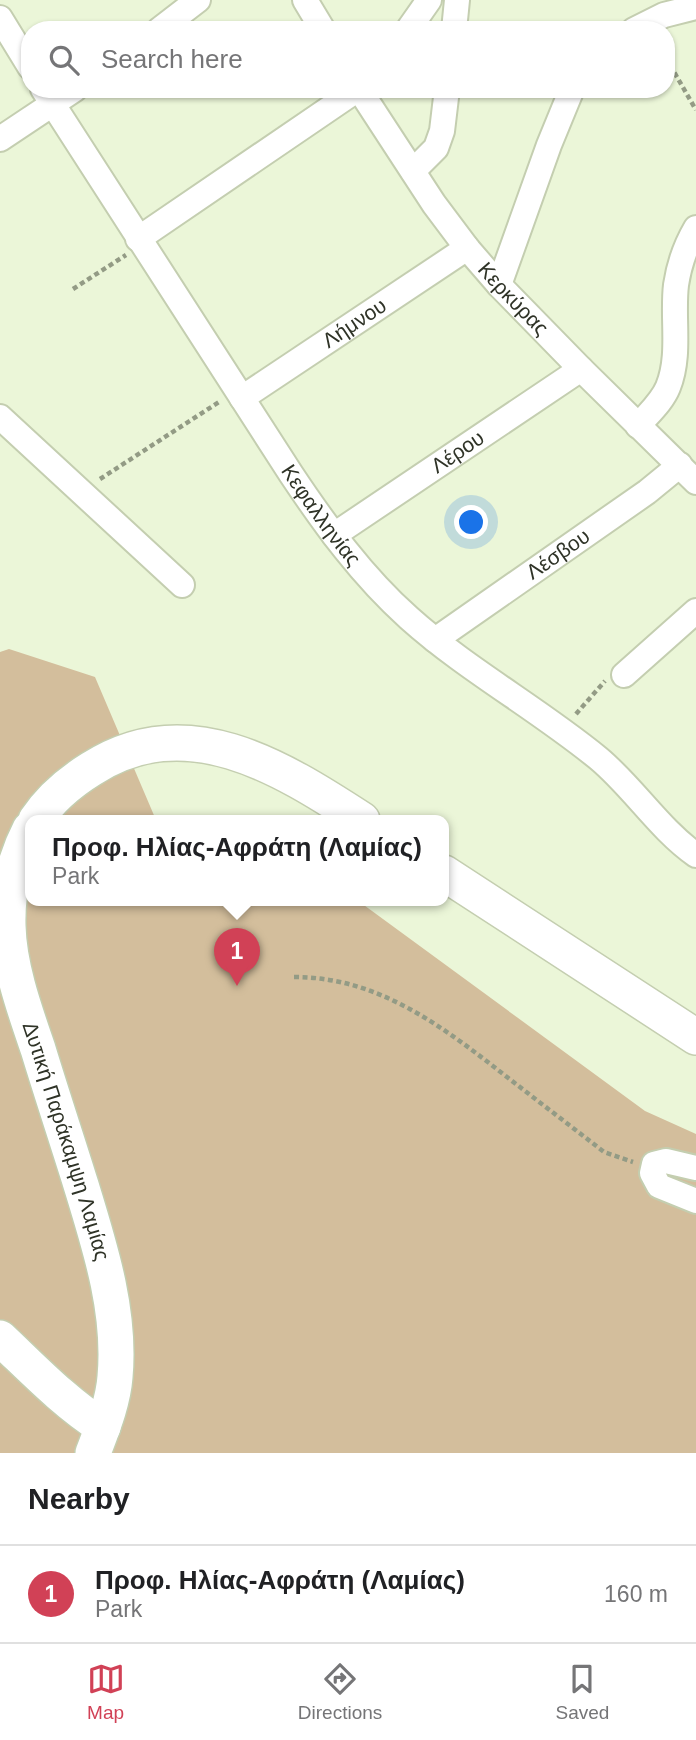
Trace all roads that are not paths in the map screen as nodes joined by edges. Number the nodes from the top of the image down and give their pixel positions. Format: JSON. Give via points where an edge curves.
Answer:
{"nodes":[{"id":1,"x":198,"y":0,"type":"edge"},
{"id":2,"x":304,"y":0,"type":"edge"},
{"id":3,"x":429,"y":0,"type":"edge"},
{"id":4,"x":457,"y":0,"type":"edge"},
{"id":5,"x":696,"y":7,"type":"edge"},
{"id":6,"x":0,"y":19,"type":"edge"},
{"id":7,"x":171,"y":21,"type":"edge"},
{"id":8,"x":317,"y":21,"type":"edge"},
{"id":9,"x":414,"y":21,"type":"edge"},
{"id":10,"x":455,"y":21,"type":"edge"},
{"id":11,"x":652,"y":21,"type":"edge"},
{"id":12,"x":21,"y":53,"type":"edge"},
{"id":13,"x":47,"y":98,"type":"edge"},
{"id":14,"x":49,"y":98,"type":"edge"},
{"id":15,"x":345,"y":98,"type":"edge"},
{"id":16,"x":364,"y":98,"type":"edge"},
{"id":17,"x":446,"y":98,"type":"edge"},
{"id":18,"x":568,"y":98,"type":"edge"},
{"id":19,"x":0,"y":139,"type":"edge"},
{"id":20,"x":413,"y":171,"type":"junction"},
{"id":21,"x":696,"y":228,"type":"edge"},
{"id":22,"x":140,"y":242,"type":"junction"},
{"id":23,"x":467,"y":248,"type":"junction"},
{"id":24,"x":499,"y":285,"type":"junction"},
{"id":25,"x":581,"y":369,"type":"junction"},
{"id":26,"x":240,"y":394,"type":"junction"},
{"id":27,"x":0,"y":417,"type":"edge"},
{"id":28,"x":638,"y":426,"type":"junction"},
{"id":29,"x":688,"y":473,"type":"edge"},
{"id":30,"x":334,"y":536,"type":"junction"},
{"id":31,"x":181,"y":585,"type":"dead end"},
{"id":32,"x":696,"y":611,"type":"edge"},
{"id":33,"x":435,"y":640,"type":"junction"},
{"id":34,"x":624,"y":675,"type":"road end"},
{"id":35,"x":40,"y":815,"type":"edge"},
{"id":36,"x":355,"y":815,"type":"edge"},
{"id":37,"x":25,"y":841,"type":"edge"},
{"id":38,"x":696,"y":855,"type":"edge"},
{"id":39,"x":449,"y":877,"type":"edge"},
{"id":40,"x":696,"y":1037,"type":"edge"},
{"id":41,"x":696,"y":1168,"type":"edge"},
{"id":42,"x":696,"y":1201,"type":"edge"},
{"id":43,"x":0,"y":1338,"type":"edge"},
{"id":44,"x":98,"y":1440,"type":"edge"}],
"edges":[{"from":1,"to":7,"type":"street"},
{"from":2,"to":8,"type":"street"},
{"from":3,"to":9,"type":"street"},
{"from":4,"to":10,"type":"street"},
{"from":5,"to":11,"type":"street"},
{"from":6,"to":12,"type":"street"},
{"from":13,"to":19,"type":"street"},
{"from":14,"to":22,"type":"street","name":"Κεφαλληνίας"},
{"from":15,"to":22,"type":"street"},
{"from":16,"to":20,"type":"street","name":"Κερκύρας"},
{"from":17,"to":20,"type":"street","via":[[436,148]]},
{"from":18,"to":24,"type":"street"},
{"from":20,"to":23,"type":"street","name":"Κερκύρας"},
{"from":21,"to":28,"type":"street","via":[[677,284],[670,380]]},
{"from":22,"to":26,"type":"street","name":"Κεφαλληνίας"},
{"from":23,"to":24,"type":"street","name":"Κερκύρας"},
{"from":23,"to":26,"type":"street","name":"Λήμνου"},
{"from":24,"to":25,"type":"street","name":"Κερκύρας"},
{"from":25,"to":28,"type":"street","name":"Κερκύρας"},
{"from":25,"to":30,"type":"street","name":"Λέρου"},
{"from":26,"to":30,"type":"street","name":"Κεφαλληνίας"},
{"from":27,"to":31,"type":"street"},
{"from":28,"to":29,"type":"street","name":"Κερκύρας"},
{"from":29,"to":33,"type":"street","name":"Λέσβου","via":[[636,499]]},
{"from":30,"to":33,"type":"street","name":"Κεφαλληνίας","via":[[395,606]]},
{"from":32,"to":34,"type":"street"},
{"from":33,"to":38,"type":"street","name":"Κεφαλληνίας","via":[[612,769]]},
{"from":35,"to":36,"type":"main road","via":[[61,792],[110,757],[149,744],[196,742],[274,768]]},
{"from":37,"to":44,"type":"main road","name":"Δυτική Παράκαμψη Λαμίας","via":[[10,889],[8,927],[16,974],[100,1244],[115,1330],[115,1379]]},
{"from":39,"to":40,"type":"main road"},
{"from":41,"to":42,"type":"street","via":[[666,1161],[654,1164],[652,1173],[659,1186]]},
{"from":43,"to":44,"type":"main road","via":[[78,1411]]}]}
